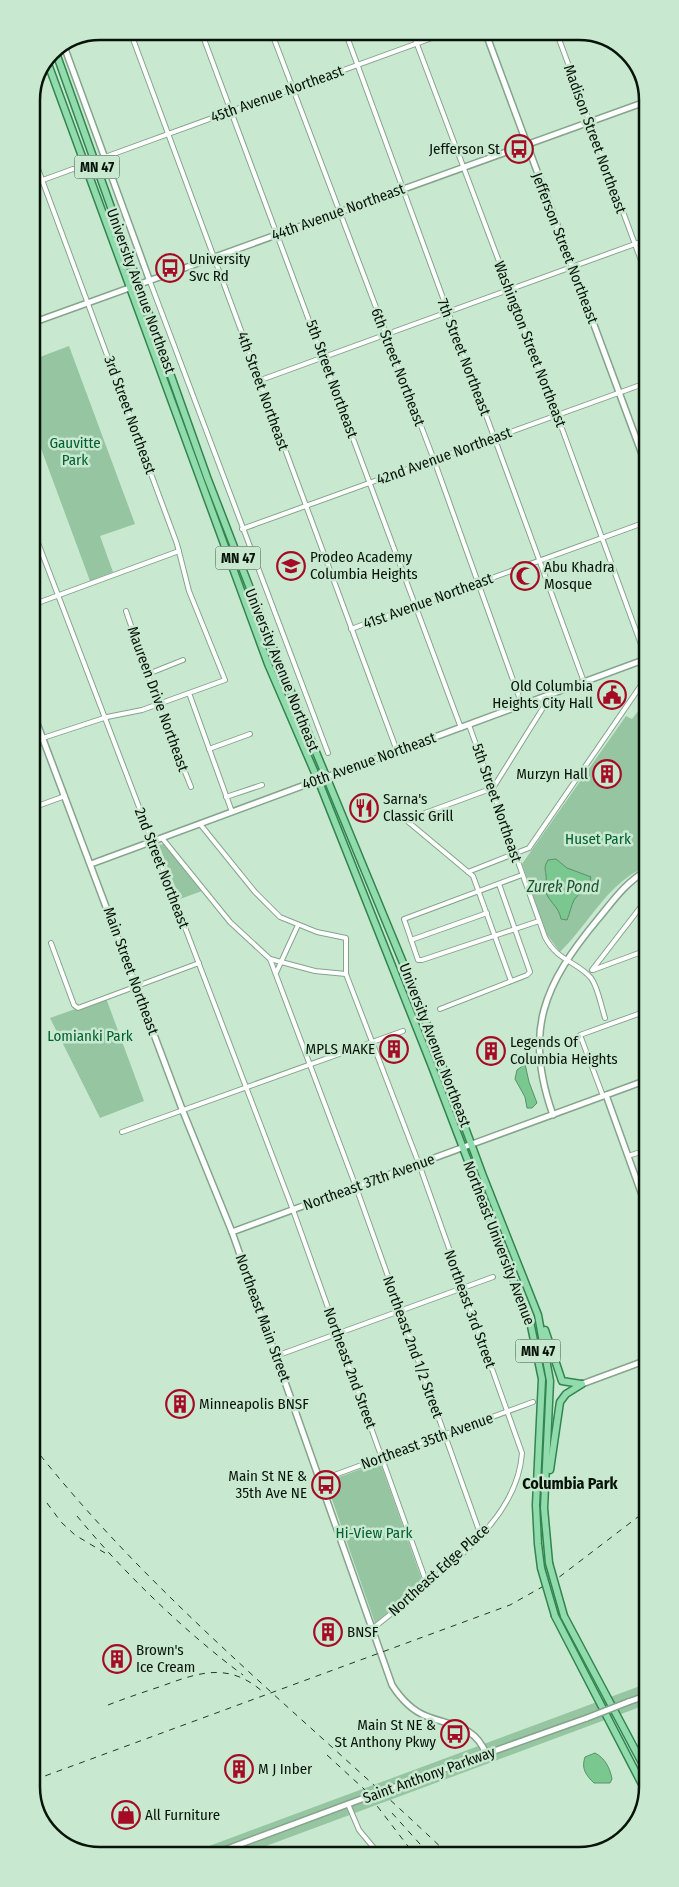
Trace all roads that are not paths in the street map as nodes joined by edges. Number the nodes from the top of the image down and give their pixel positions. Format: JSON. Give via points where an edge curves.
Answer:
{"nodes":[{"id":1,"x":133,"y":40,"type":"edge"},
{"id":2,"x":205,"y":40,"type":"edge"},
{"id":3,"x":274,"y":40,"type":"edge"},
{"id":4,"x":348,"y":40,"type":"edge"},
{"id":5,"x":415,"y":40,"type":"edge"},
{"id":6,"x":427,"y":40,"type":"edge"},
{"id":7,"x":488,"y":40,"type":"edge"},
{"id":8,"x":559,"y":40,"type":"edge"},
{"id":9,"x":416,"y":44,"type":"junction"},
{"id":10,"x":66,"y":51,"type":"edge"},
{"id":11,"x":58,"y":57,"type":"edge"},
{"id":12,"x":357,"y":65,"type":"junction"},
{"id":13,"x":49,"y":67,"type":"edge"},
{"id":14,"x":291,"y":89,"type":"junction"},
{"id":15,"x":639,"y":104,"type":"edge"},
{"id":16,"x":232,"y":110,"type":"junction"},
{"id":17,"x":589,"y":122,"type":"junction"},
{"id":18,"x":167,"y":134,"type":"junction"},
{"id":19,"x":526,"y":145,"type":"junction"},
{"id":20,"x":104,"y":157,"type":"junction"},
{"id":21,"x":464,"y":167,"type":"junction"},
{"id":22,"x":73,"y":169,"type":"dead end"},
{"id":23,"x":40,"y":172,"type":"edge"},
{"id":24,"x":43,"y":180,"type":"junction"},
{"id":25,"x":40,"y":181,"type":"edge"},
{"id":26,"x":403,"y":189,"type":"junction"},
{"id":27,"x":338,"y":212,"type":"junction"},
{"id":28,"x":278,"y":233,"type":"junction"},
{"id":29,"x":639,"y":242,"type":"edge"},
{"id":30,"x":634,"y":244,"type":"junction"},
{"id":31,"x":639,"y":256,"type":"edge"},
{"id":32,"x":212,"y":257,"type":"junction"},
{"id":33,"x":572,"y":267,"type":"junction"},
{"id":34,"x":149,"y":279,"type":"junction"},
{"id":35,"x":138,"y":283,"type":"junction"},
{"id":36,"x":130,"y":286,"type":"junction"},
{"id":37,"x":508,"y":288,"type":"junction"},
{"id":38,"x":89,"y":301,"type":"junction"},
{"id":39,"x":446,"y":312,"type":"junction"},
{"id":40,"x":40,"y":320,"type":"edge"},
{"id":41,"x":386,"y":334,"type":"junction"},
{"id":42,"x":323,"y":357,"type":"junction"},
{"id":43,"x":258,"y":380,"type":"junction"},
{"id":44,"x":639,"y":385,"type":"edge"},
{"id":45,"x":619,"y":392,"type":"junction"},
{"id":46,"x":557,"y":415,"type":"junction"},
{"id":47,"x":495,"y":438,"type":"junction"},
{"id":48,"x":639,"y":446,"type":"edge"},
{"id":49,"x":434,"y":460,"type":"junction"},
{"id":50,"x":370,"y":482,"type":"junction"},
{"id":51,"x":305,"y":506,"type":"junction"},
{"id":52,"x":639,"y":525,"type":"edge"},
{"id":53,"x":242,"y":529,"type":"junction"},
{"id":54,"x":602,"y":538,"type":"junction"},
{"id":55,"x":40,"y":548,"type":"edge"},
{"id":56,"x":178,"y":551,"type":"junction"},
{"id":57,"x":541,"y":560,"type":"junction"},
{"id":58,"x":478,"y":583,"type":"junction"},
{"id":59,"x":58,"y":595,"type":"junction"},
{"id":60,"x":40,"y":602,"type":"edge"},
{"id":61,"x":416,"y":606,"type":"junction"},
{"id":62,"x":126,"y":611,"type":"dead end"},
{"id":63,"x":351,"y":629,"type":"junction"},
{"id":64,"x":639,"y":640,"type":"edge"},
{"id":65,"x":183,"y":660,"type":"dead end"},
{"id":66,"x":639,"y":662,"type":"edge"},
{"id":67,"x":148,"y":674,"type":"junction"},
{"id":68,"x":584,"y":682,"type":"junction"},
{"id":69,"x":639,"y":688,"type":"edge"},
{"id":70,"x":189,"y":693,"type":"junction"},
{"id":71,"x":552,"y":694,"type":"junction"},
{"id":72,"x":158,"y":704,"type":"junction"},
{"id":73,"x":522,"y":705,"type":"junction"},
{"id":74,"x":105,"y":718,"type":"junction"},
{"id":75,"x":469,"y":725,"type":"junction"},
{"id":76,"x":461,"y":728,"type":"junction"},
{"id":77,"x":40,"y":730,"type":"edge"},
{"id":78,"x":250,"y":734,"type":"dead end"},
{"id":79,"x":43,"y":738,"type":"junction"},
{"id":80,"x":209,"y":749,"type":"junction"},
{"id":81,"x":397,"y":751,"type":"junction"},
{"id":82,"x":328,"y":753,"type":"dead end"},
{"id":83,"x":325,"y":777,"type":"junction"},
{"id":84,"x":318,"y":780,"type":"junction"},
{"id":85,"x":262,"y":785,"type":"dead end"},
{"id":86,"x":191,"y":787,"type":"dead end"},
{"id":87,"x":493,"y":788,"type":"junction"},
{"id":88,"x":66,"y":796,"type":"junction"},
{"id":89,"x":226,"y":797,"type":"junction"},
{"id":90,"x":40,"y":805,"type":"edge"},
{"id":91,"x":232,"y":812,"type":"junction"},
{"id":92,"x":200,"y":824,"type":"junction"},
{"id":93,"x":162,"y":838,"type":"junction"},
{"id":94,"x":152,"y":841,"type":"junction"},
{"id":95,"x":514,"y":855,"type":"junction"},
{"id":96,"x":92,"y":864,"type":"junction"},
{"id":97,"x":468,"y":872,"type":"junction"},
{"id":98,"x":522,"y":875,"type":"junction"},
{"id":99,"x":639,"y":875,"type":"edge"},
{"id":100,"x":499,"y":884,"type":"junction"},
{"id":101,"x":479,"y":891,"type":"junction"},
{"id":102,"x":639,"y":909,"type":"edge"},
{"id":103,"x":487,"y":913,"type":"junction"},
{"id":104,"x":539,"y":921,"type":"junction"},
{"id":105,"x":298,"y":924,"type":"junction"},
{"id":106,"x":516,"y":929,"type":"junction"},
{"id":107,"x":495,"y":936,"type":"junction"},
{"id":108,"x":410,"y":940,"type":"junction"},
{"id":109,"x":51,"y":943,"type":"dead end"},
{"id":110,"x":639,"y":953,"type":"edge"},
{"id":111,"x":270,"y":958,"type":"junction"},
{"id":112,"x":565,"y":960,"type":"junction"},
{"id":113,"x":281,"y":961,"type":"junction"},
{"id":114,"x":199,"y":963,"type":"junction"},
{"id":115,"x":592,"y":970,"type":"junction"},
{"id":116,"x":276,"y":973,"type":"junction"},
{"id":117,"x":346,"y":974,"type":"junction"},
{"id":118,"x":588,"y":975,"type":"junction"},
{"id":119,"x":511,"y":981,"type":"junction"},
{"id":120,"x":137,"y":988,"type":"junction"},
{"id":121,"x":440,"y":1009,"type":"dead end"},
{"id":122,"x":639,"y":1014,"type":"edge"},
{"id":123,"x":605,"y":1018,"type":"dead end"},
{"id":124,"x":403,"y":1031,"type":"dead end"},
{"id":125,"x":372,"y":1042,"type":"junction"},
{"id":126,"x":309,"y":1064,"type":"junction"},
{"id":127,"x":639,"y":1083,"type":"edge"},
{"id":128,"x":245,"y":1087,"type":"junction"},
{"id":129,"x":605,"y":1096,"type":"junction"},
{"id":130,"x":182,"y":1109,"type":"junction"},
{"id":131,"x":553,"y":1115,"type":"junction"},
{"id":132,"x":122,"y":1132,"type":"dead end"},
{"id":133,"x":472,"y":1144,"type":"junction"},
{"id":134,"x":463,"y":1148,"type":"junction"},
{"id":135,"x":639,"y":1153,"type":"edge"},
{"id":136,"x":628,"y":1156,"type":"junction"},
{"id":137,"x":419,"y":1164,"type":"junction"},
{"id":138,"x":356,"y":1187,"type":"junction"},
{"id":139,"x":639,"y":1187,"type":"edge"},
{"id":140,"x":293,"y":1210,"type":"junction"},
{"id":141,"x":232,"y":1232,"type":"junction"},
{"id":142,"x":493,"y":1276,"type":"dead end"},
{"id":143,"x":462,"y":1288,"type":"junction"},
{"id":144,"x":400,"y":1311,"type":"junction"},
{"id":145,"x":538,"y":1315,"type":"junction"},
{"id":146,"x":337,"y":1334,"type":"junction"},
{"id":147,"x":276,"y":1356,"type":"junction"},
{"id":148,"x":639,"y":1363,"type":"edge"},
{"id":149,"x":582,"y":1384,"type":"junction"},
{"id":150,"x":533,"y":1402,"type":"dead end"},
{"id":151,"x":507,"y":1412,"type":"junction"},
{"id":152,"x":444,"y":1435,"type":"junction"},
{"id":153,"x":522,"y":1453,"type":"joint"},
{"id":154,"x":382,"y":1458,"type":"junction"},
{"id":155,"x":321,"y":1480,"type":"junction"},
{"id":156,"x":546,"y":1488,"type":"junction"},
{"id":157,"x":481,"y":1536,"type":"junction"},
{"id":158,"x":427,"y":1584,"type":"junction"},
{"id":159,"x":373,"y":1628,"type":"junction"},
{"id":160,"x":639,"y":1698,"type":"edge"},
{"id":161,"x":486,"y":1754,"type":"junction"},
{"id":162,"x":639,"y":1757,"type":"edge"},
{"id":163,"x":639,"y":1778,"type":"edge"},
{"id":164,"x":348,"y":1804,"type":"junction"},
{"id":165,"x":232,"y":1847,"type":"edge"},
{"id":166,"x":372,"y":1847,"type":"edge"}],
"edges":[{"from":1,"to":18,"type":"street","name":"4th Street Northeast"},
{"from":2,"to":16,"type":"street","name":"5th Street Northeast"},
{"from":3,"to":14,"type":"street","name":"6th Street Northeast"},
{"from":4,"to":12,"type":"street","name":"7th Street Northeast"},
{"from":5,"to":9,"type":"street","name":"Washington Street Northeast"},
{"from":6,"to":9,"type":"street","name":"45th Avenue Northeast"},
{"from":7,"to":19,"type":"street","name":"Jefferson Street Northeast"},
{"from":8,"to":17,"type":"street","name":"Madison Street Northeast"},
{"from":9,"to":12,"type":"street","name":"45th Avenue Northeast"},
{"from":9,"to":21,"type":"street","name":"Washington Street Northeast"},
{"from":10,"to":20,"type":"street","name":"University Avenue Northeast"},
{"from":11,"to":35,"type":"main road","name":"University Avenue Northeast","number":"MN 47"},
{"from":12,"to":14,"type":"street","name":"45th Avenue Northeast"},
{"from":12,"to":26,"type":"street","name":"7th Street Northeast"},
{"from":13,"to":36,"type":"main road","name":"University Avenue Northeast","number":"MN 47"},
{"from":14,"to":16,"type":"street","name":"45th Avenue Northeast"},
{"from":14,"to":27,"type":"street","name":"6th Street Northeast"},
{"from":15,"to":17,"type":"street","name":"44th Avenue Northeast"},
{"from":16,"to":18,"type":"street","name":"45th Avenue Northeast"},
{"from":16,"to":28,"type":"street","name":"5th Street Northeast"},
{"from":17,"to":19,"type":"street","name":"44th Avenue Northeast"},
{"from":17,"to":30,"type":"street","name":"Madison Street Northeast"},
{"from":18,"to":20,"type":"street","name":"45th Avenue Northeast"},
{"from":18,"to":32,"type":"street","name":"4th Street Northeast"},
{"from":19,"to":21,"type":"street","name":"44th Avenue Northeast"},
{"from":19,"to":33,"type":"street","name":"Jefferson Street Northeast"},
{"from":20,"to":34,"type":"street","name":"University Avenue Northeast"},
{"from":21,"to":26,"type":"street","name":"44th Avenue Northeast"},
{"from":21,"to":37,"type":"street","name":"Washington Street Northeast"},
{"from":22,"to":24,"type":"street"},
{"from":23,"to":24,"type":"street","name":"3rd Street Northeast"},
{"from":24,"to":25,"type":"street"},
{"from":24,"to":38,"type":"street","name":"3rd Street Northeast"},
{"from":26,"to":27,"type":"street","name":"44th Avenue Northeast"},
{"from":26,"to":39,"type":"street","name":"7th Street Northeast"},
{"from":27,"to":28,"type":"street","name":"44th Avenue Northeast"},
{"from":27,"to":41,"type":"street","name":"6th Street Northeast"},
{"from":28,"to":32,"type":"street","name":"44th Avenue Northeast"},
{"from":28,"to":42,"type":"street","name":"5th Street Northeast"},
{"from":29,"to":30,"type":"street"},
{"from":30,"to":31,"type":"street","name":"Madison Street Northeast"},
{"from":30,"to":33,"type":"street"},
{"from":32,"to":34,"type":"street","name":"44th Avenue Northeast"},
{"from":32,"to":43,"type":"street","name":"4th Street Northeast"},
{"from":33,"to":37,"type":"street"},
{"from":33,"to":45,"type":"street","name":"Jefferson Street Northeast"},
{"from":34,"to":35,"type":"street","name":"44th Avenue Northeast"},
{"from":34,"to":53,"type":"street","name":"University Avenue Northeast"},
{"from":35,"to":36,"type":"street","name":"44th Avenue Northeast"},
{"from":35,"to":83,"type":"main road","name":"University Avenue Northeast","number":"MN 47","via":[[210,486]]},
{"from":36,"to":38,"type":"street","name":"44th Avenue Northeast"},
{"from":36,"to":84,"type":"main road","name":"University Avenue Northeast","number":"MN 47","via":[[270,670]]},
{"from":37,"to":39,"type":"street"},
{"from":37,"to":46,"type":"street","name":"Washington Street Northeast"},
{"from":38,"to":40,"type":"street","name":"44th Avenue Northeast"},
{"from":38,"to":56,"type":"street","name":"3rd Street Northeast"},
{"from":39,"to":41,"type":"street"},
{"from":39,"to":47,"type":"street","name":"7th Street Northeast"},
{"from":41,"to":42,"type":"street"},
{"from":41,"to":49,"type":"street","name":"6th Street Northeast"},
{"from":42,"to":43,"type":"street"},
{"from":42,"to":50,"type":"street","name":"5th Street Northeast"},
{"from":43,"to":51,"type":"street","name":"4th Street Northeast"},
{"from":44,"to":45,"type":"street","name":"42nd Avenue Northeast"},
{"from":45,"to":46,"type":"street","name":"42nd Avenue Northeast"},
{"from":45,"to":48,"type":"street","name":"Jefferson Street Northeast"},
{"from":46,"to":47,"type":"street","name":"42nd Avenue Northeast"},
{"from":46,"to":54,"type":"street","name":"Washington Street Northeast"},
{"from":47,"to":49,"type":"street","name":"42nd Avenue Northeast"},
{"from":47,"to":57,"type":"street","name":"7th Street Northeast"},
{"from":49,"to":50,"type":"street","name":"42nd Avenue Northeast"},
{"from":49,"to":58,"type":"street","name":"6th Street Northeast"},
{"from":50,"to":51,"type":"street","name":"42nd Avenue Northeast"},
{"from":50,"to":61,"type":"street","name":"5th Street Northeast"},
{"from":51,"to":53,"type":"street","name":"42nd Avenue Northeast"},
{"from":51,"to":63,"type":"street","name":"4th Street Northeast"},
{"from":52,"to":54,"type":"street","name":"41st Avenue Northeast"},
{"from":53,"to":82,"type":"street","name":"University Avenue Northeast"},
{"from":54,"to":57,"type":"street","name":"41st Avenue Northeast"},
{"from":54,"to":64,"type":"street","name":"Washington Street Northeast"},
{"from":55,"to":59,"type":"street","name":"2nd Street Northeast"},
{"from":56,"to":59,"type":"street"},
{"from":56,"to":70,"type":"street","name":"3rd Street Northeast","via":[[189,590],[225,680]]},
{"from":57,"to":58,"type":"street","name":"41st Avenue Northeast"},
{"from":57,"to":68,"type":"street","name":"7th Street Northeast"},
{"from":58,"to":61,"type":"street","name":"41st Avenue Northeast"},
{"from":58,"to":73,"type":"street","name":"6th Street Northeast"},
{"from":59,"to":60,"type":"street"},
{"from":59,"to":74,"type":"street","name":"2nd Street Northeast"},
{"from":61,"to":63,"type":"street","name":"41st Avenue Northeast"},
{"from":61,"to":76,"type":"street","name":"5th Street Northeast"},
{"from":62,"to":67,"type":"street","name":"Maureen Drive Northeast"},
{"from":63,"to":81,"type":"street","name":"4th Street Northeast"},
{"from":65,"to":67,"type":"street"},
{"from":66,"to":68,"type":"street","name":"40th Avenue Northeast"},
{"from":67,"to":72,"type":"street","name":"Maureen Drive Northeast"},
{"from":68,"to":71,"type":"street","name":"40th Avenue Northeast"},
{"from":69,"to":95,"type":"street","via":[[529,848]]},
{"from":70,"to":72,"type":"street"},
{"from":70,"to":80,"type":"street"},
{"from":71,"to":73,"type":"street","name":"40th Avenue Northeast"},
{"from":71,"to":87,"type":"street"},
{"from":72,"to":74,"type":"street"},
{"from":72,"to":86,"type":"street","name":"Maureen Drive Northeast"},
{"from":73,"to":75,"type":"street","name":"40th Avenue Northeast"},
{"from":74,"to":79,"type":"street"},
{"from":74,"to":94,"type":"street","name":"2nd Street Northeast"},
{"from":75,"to":76,"type":"street","name":"40th Avenue Northeast"},
{"from":75,"to":87,"type":"street","name":"5th Street Northeast"},
{"from":76,"to":81,"type":"street","name":"40th Avenue Northeast"},
{"from":77,"to":79,"type":"street","name":"Main Street Northeast"},
{"from":78,"to":80,"type":"street"},
{"from":79,"to":88,"type":"street","name":"Main Street Northeast"},
{"from":80,"to":89,"type":"street"},
{"from":81,"to":83,"type":"street","name":"40th Avenue Northeast"},
{"from":83,"to":84,"type":"street","name":"40th Avenue Northeast"},
{"from":83,"to":133,"type":"main road","name":"University Avenue Northeast","number":"MN 47","via":[[413,987]]},
{"from":84,"to":91,"type":"street","name":"40th Avenue Northeast"},
{"from":84,"to":134,"type":"main road","name":"University Avenue Northeast","number":"MN 47"},
{"from":85,"to":89,"type":"street"},
{"from":87,"to":95,"type":"street","name":"5th Street Northeast"},
{"from":87,"to":97,"type":"street","via":[[406,820]]},
{"from":88,"to":90,"type":"street"},
{"from":88,"to":96,"type":"street","name":"Main Street Northeast"},
{"from":89,"to":91,"type":"street"},
{"from":91,"to":92,"type":"street","name":"40th Avenue Northeast"},
{"from":92,"to":93,"type":"street","name":"40th Avenue Northeast"},
{"from":92,"to":105,"type":"street","via":[[255,892],[280,917]]},
{"from":93,"to":94,"type":"street","name":"40th Avenue Northeast"},
{"from":93,"to":111,"type":"street","via":[[230,922]]},
{"from":94,"to":96,"type":"street","name":"40th Avenue Northeast"},
{"from":94,"to":114,"type":"street","name":"2nd Street Northeast"},
{"from":95,"to":97,"type":"street"},
{"from":95,"to":98,"type":"street","name":"5th Street Northeast"},
{"from":96,"to":120,"type":"street","name":"Main Street Northeast"},
{"from":97,"to":101,"type":"street"},
{"from":98,"to":100,"type":"street"},
{"from":98,"to":104,"type":"street","name":"5th Street Northeast"},
{"from":99,"to":112,"type":"street","via":[[619,893]]},
{"from":100,"to":101,"type":"street"},
{"from":100,"to":106,"type":"street"},
{"from":101,"to":103,"type":"street"},
{"from":101,"to":108,"type":"street","via":[[404,919]]},
{"from":102,"to":115,"type":"street"},
{"from":103,"to":107,"type":"street"},
{"from":103,"to":108,"type":"street"},
{"from":104,"to":106,"type":"street"},
{"from":104,"to":112,"type":"street","name":"5th Street Northeast","via":[[549,944]]},
{"from":105,"to":113,"type":"street"},
{"from":105,"to":117,"type":"street","via":[[346,938]]},
{"from":106,"to":107,"type":"street"},
{"from":106,"to":119,"type":"street","via":[[530,972]]},
{"from":107,"to":108,"type":"street","via":[[422,960],[418,960]]},
{"from":107,"to":119,"type":"street"},
{"from":109,"to":120,"type":"street","via":[[74,1005],[78,1008]]},
{"from":110,"to":115,"type":"street"},
{"from":111,"to":113,"type":"street"},
{"from":111,"to":116,"type":"street","name":"Northeast 2nd 1/2 Street"},
{"from":112,"to":118,"type":"street","name":"5th Street Northeast"},
{"from":112,"to":131,"type":"street","via":[[548,992],[541,1030],[542,1079]]},
{"from":113,"to":116,"type":"street"},
{"from":113,"to":117,"type":"street","via":[[315,971]]},
{"from":114,"to":120,"type":"street"},
{"from":114,"to":128,"type":"street","name":"2nd Street Northeast"},
{"from":115,"to":118,"type":"street"},
{"from":116,"to":126,"type":"street","name":"Northeast 2nd 1/2 Street"},
{"from":117,"to":125,"type":"street"},
{"from":118,"to":123,"type":"street","via":[[592,978]]},
{"from":119,"to":121,"type":"street"},
{"from":120,"to":130,"type":"street","name":"Main Street Northeast"},
{"from":122,"to":129,"type":"street","via":[[580,1035]]},
{"from":124,"to":125,"type":"street"},
{"from":125,"to":126,"type":"street"},
{"from":125,"to":137,"type":"street"},
{"from":126,"to":128,"type":"street"},
{"from":126,"to":138,"type":"street","name":"Northeast 2nd 1/2 Street"},
{"from":127,"to":129,"type":"street","name":"Northeast 37th Avenue"},
{"from":128,"to":130,"type":"street"},
{"from":128,"to":140,"type":"street","name":"2nd Street Northeast"},
{"from":129,"to":131,"type":"street","name":"Northeast 37th Avenue"},
{"from":129,"to":136,"type":"street"},
{"from":130,"to":132,"type":"street"},
{"from":130,"to":141,"type":"street","name":"Main Street Northeast"},
{"from":131,"to":133,"type":"street","name":"Northeast 37th Avenue"},
{"from":133,"to":134,"type":"street","name":"Northeast 37th Avenue"},
{"from":133,"to":145,"type":"main road","name":"Northeast University Avenue","number":"MN 47"},
{"from":134,"to":137,"type":"street","name":"Northeast 37th Avenue"},
{"from":134,"to":163,"type":"main road","name":"Northeast University Avenue","number":"MN 47","bridge":true,"via":[[529,1319],[540,1361],[542,1389],[536,1528],[541,1568],[555,1616]]},
{"from":135,"to":136,"type":"street"},
{"from":136,"to":139,"type":"street"},
{"from":137,"to":138,"type":"street","name":"Northeast 37th Avenue"},
{"from":137,"to":143,"type":"street","name":"Northeast 3rd Street"},
{"from":138,"to":140,"type":"street","name":"Northeast 37th Avenue"},
{"from":138,"to":144,"type":"street","name":"Northeast 2nd 1/2 Street"},
{"from":140,"to":141,"type":"street","name":"Northeast 37th Avenue"},
{"from":140,"to":146,"type":"street","name":"Northeast 2nd Street"},
{"from":141,"to":147,"type":"street","name":"Northeast Main Street"},
{"from":142,"to":143,"type":"street"},
{"from":143,"to":144,"type":"street"},
{"from":143,"to":151,"type":"street","name":"Northeast 3rd Street"},
{"from":144,"to":146,"type":"street"},
{"from":144,"to":152,"type":"street","name":"Northeast 2nd 1/2 Street"},
{"from":145,"to":149,"type":"main road","via":[[562,1381]]},
{"from":145,"to":156,"type":"main road","name":"Northeast University Avenue","number":"MN 47","via":[[550,1381]]},
{"from":146,"to":147,"type":"street"},
{"from":146,"to":154,"type":"street","name":"Northeast 2nd Street"},
{"from":147,"to":155,"type":"street","name":"Northeast Main Street"},
{"from":148,"to":149,"type":"street"},
{"from":149,"to":156,"type":"main road","via":[[560,1402]]},
{"from":150,"to":151,"type":"street","name":"Northeast 35th Avenue"},
{"from":151,"to":152,"type":"street","name":"Northeast 35th Avenue"},
{"from":151,"to":153,"type":"street","name":"Northeast 3rd Street"},
{"from":152,"to":154,"type":"street","name":"Northeast 35th Avenue"},
{"from":152,"to":157,"type":"street","name":"Northeast 2nd 1/2 Street"},
{"from":153,"to":157,"type":"street","name":"Northeast Edge Place","via":[[519,1472],[505,1504]]},
{"from":154,"to":155,"type":"street","name":"Northeast 35th Avenue"},
{"from":154,"to":158,"type":"street","name":"Northeast 2nd Street"},
{"from":155,"to":159,"type":"street","name":"Northeast Main Street"},
{"from":156,"to":162,"type":"main road","name":"Northeast University Avenue","number":"MN 47","bridge":true,"via":[[544,1508],[549,1563],[564,1616]]},
{"from":157,"to":158,"type":"street","name":"Northeast Edge Place"},
{"from":158,"to":159,"type":"street","name":"Northeast Edge Place"},
{"from":159,"to":161,"type":"street","name":"Northeast Main Street","via":[[392,1685],[404,1702],[428,1717],[468,1730],[478,1739]]},
{"from":160,"to":161,"type":"street","name":"Saint Anthony Parkway","bridge":true},
{"from":161,"to":164,"type":"street","name":"Saint Anthony Parkway","bridge":true},
{"from":164,"to":165,"type":"street","name":"Saint Anthony Parkway"},
{"from":164,"to":166,"type":"street","via":[[362,1836]]}]}
